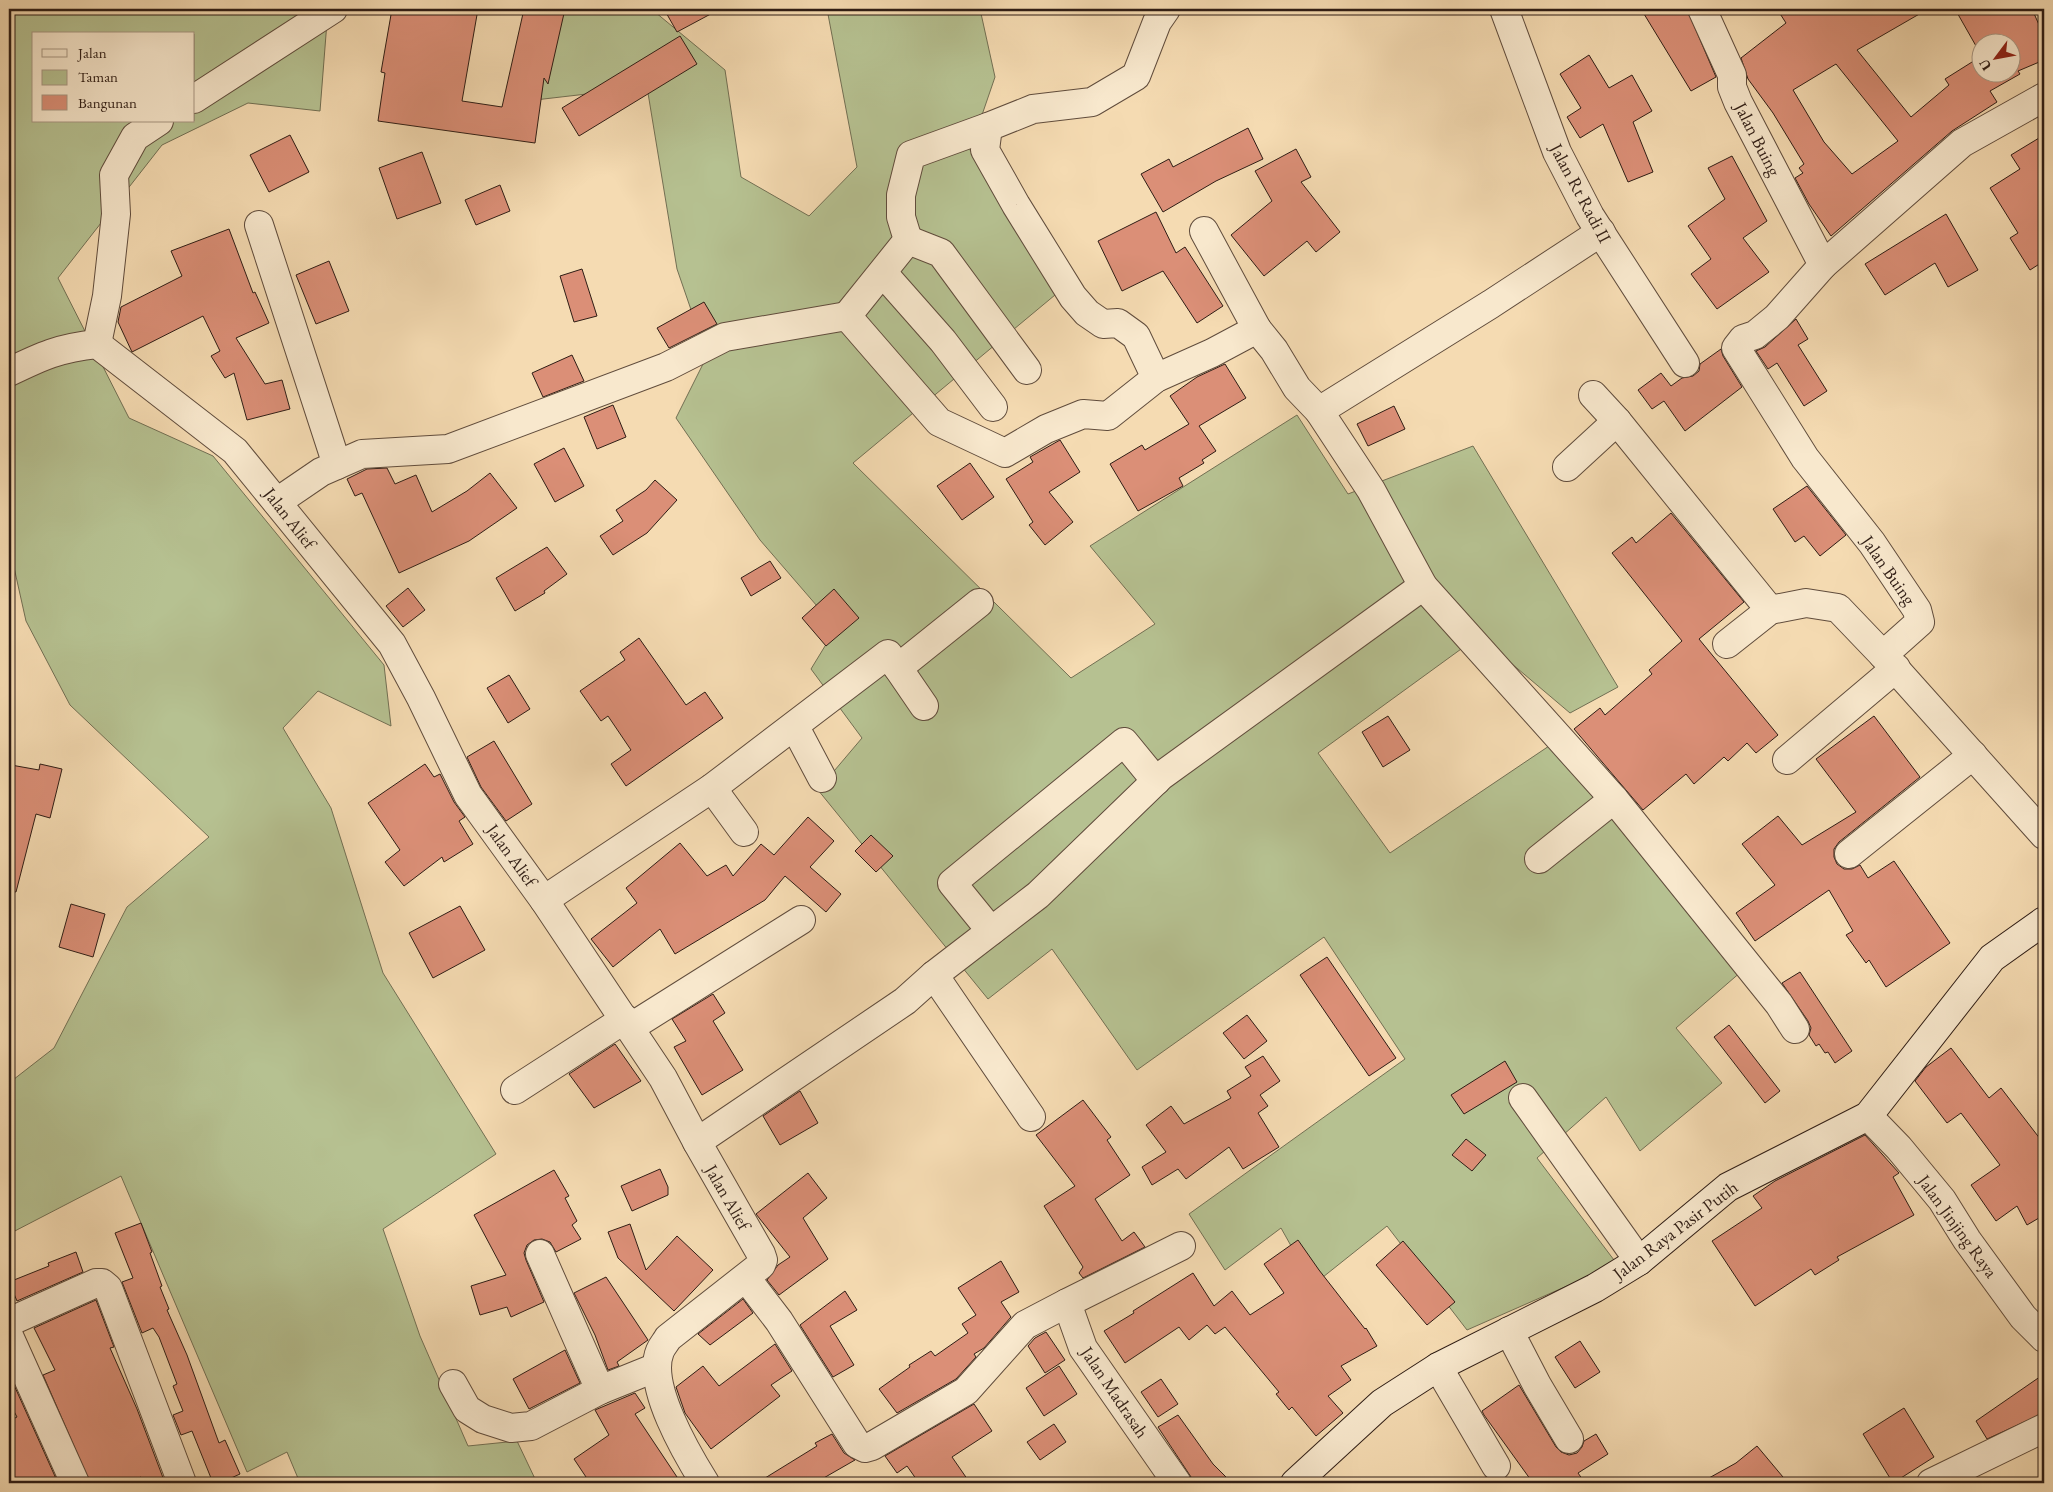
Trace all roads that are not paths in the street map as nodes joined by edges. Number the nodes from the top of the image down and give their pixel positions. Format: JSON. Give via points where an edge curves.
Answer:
{"nodes":[{"id":1,"x":333,"y":9,"type":"edge"},
{"id":2,"x":1166,"y":9,"type":"edge"},
{"id":3,"x":1504,"y":9,"type":"edge"},
{"id":4,"x":1702,"y":9,"type":"edge"},
{"id":5,"x":2044,"y":97,"type":"edge"},
{"id":6,"x":195,"y":98,"type":"edge"},
{"id":7,"x":158,"y":122,"type":"edge"},
{"id":8,"x":988,"y":127,"type":"junction"},
{"id":9,"x":259,"y":225,"type":"dead end"},
{"id":10,"x":1204,"y":231,"type":"dead end"},
{"id":11,"x":1600,"y":232,"type":"junction"},
{"id":12,"x":908,"y":240,"type":"junction"},
{"id":13,"x":1824,"y":266,"type":"junction"},
{"id":14,"x":883,"y":273,"type":"junction"},
{"id":15,"x":847,"y":316,"type":"junction"},
{"id":16,"x":1257,"y":330,"type":"junction"},
{"id":17,"x":96,"y":344,"type":"junction"},
{"id":18,"x":1685,"y":363,"type":"dead end"},
{"id":19,"x":1027,"y":370,"type":"dead end"},
{"id":20,"x":9,"y":372,"type":"edge"},
{"id":21,"x":1156,"y":378,"type":"junction"},
{"id":22,"x":1593,"y":395,"type":"dead end"},
{"id":23,"x":993,"y":407,"type":"dead end"},
{"id":24,"x":1319,"y":411,"type":"junction"},
{"id":25,"x":1617,"y":420,"type":"junction"},
{"id":26,"x":337,"y":465,"type":"junction"},
{"id":27,"x":1568,"y":467,"type":"dead end"},
{"id":28,"x":277,"y":502,"type":"junction"},
{"id":29,"x":1423,"y":586,"type":"junction"},
{"id":30,"x":979,"y":603,"type":"dead end"},
{"id":31,"x":1770,"y":610,"type":"junction"},
{"id":32,"x":1727,"y":644,"type":"dead end"},
{"id":33,"x":1889,"y":662,"type":"junction"},
{"id":34,"x":898,"y":668,"type":"junction"},
{"id":35,"x":924,"y":706,"type":"dead end"},
{"id":36,"x":795,"y":727,"type":"junction"},
{"id":37,"x":1973,"y":755,"type":"junction"},
{"id":38,"x":1787,"y":760,"type":"dead end"},
{"id":39,"x":822,"y":778,"type":"dead end"},
{"id":40,"x":1156,"y":781,"type":"junction"},
{"id":41,"x":712,"y":788,"type":"junction"},
{"id":42,"x":1614,"y":799,"type":"junction"},
{"id":43,"x":744,"y":832,"type":"dead end"},
{"id":44,"x":2044,"y":835,"type":"edge"},
{"id":45,"x":1849,"y":854,"type":"dead end"},
{"id":46,"x":1539,"y":860,"type":"dead end"},
{"id":47,"x":544,"y":900,"type":"junction"},
{"id":48,"x":800,"y":920,"type":"dead end"},
{"id":49,"x":2044,"y":921,"type":"edge"},
{"id":50,"x":991,"y":931,"type":"junction"},
{"id":51,"x":934,"y":975,"type":"junction"},
{"id":52,"x":628,"y":1023,"type":"junction"},
{"id":53,"x":1795,"y":1029,"type":"dead end"},
{"id":54,"x":515,"y":1090,"type":"dead end"},
{"id":55,"x":1523,"y":1098,"type":"dead end"},
{"id":56,"x":1868,"y":1116,"type":"junction"},
{"id":57,"x":1031,"y":1117,"type":"dead end"},
{"id":58,"x":697,"y":1142,"type":"junction"},
{"id":59,"x":1181,"y":1246,"type":"dead end"},
{"id":60,"x":540,"y":1254,"type":"dead end"},
{"id":61,"x":1639,"y":1261,"type":"junction"},
{"id":62,"x":746,"y":1278,"type":"junction"},
{"id":63,"x":1067,"y":1303,"type":"junction"},
{"id":64,"x":9,"y":1322,"type":"edge"},
{"id":65,"x":1509,"y":1331,"type":"junction"},
{"id":66,"x":9,"y":1336,"type":"edge"},
{"id":67,"x":2044,"y":1338,"type":"edge"},
{"id":68,"x":657,"y":1367,"type":"junction"},
{"id":69,"x":1438,"y":1367,"type":"junction"},
{"id":70,"x":453,"y":1384,"type":"dead end"},
{"id":71,"x":600,"y":1390,"type":"junction"},
{"id":72,"x":2044,"y":1428,"type":"edge"},
{"id":73,"x":1569,"y":1439,"type":"dead end"},
{"id":74,"x":1496,"y":1466,"type":"dead end"},
{"id":75,"x":1302,"y":1480,"type":"edge"},
{"id":76,"x":698,"y":1481,"type":"edge"},
{"id":77,"x":75,"y":1483,"type":"edge"},
{"id":78,"x":182,"y":1483,"type":"edge"},
{"id":79,"x":1177,"y":1483,"type":"edge"},
{"id":80,"x":1931,"y":1483,"type":"edge"}],
"edges":[{"from":1,"to":6,"type":"street"},
{"from":2,"to":8,"type":"street","via":[[1157,22],[1136,76],[1092,102],[1033,109]]},
{"from":3,"to":11,"type":"street","name":"Jalan Rt Radi II","via":[[1557,152]]},
{"from":4,"to":13,"type":"street","name":"Jalan Buing","via":[[1732,75],[1732,87],[1738,102]]},
{"from":5,"to":13,"type":"street","via":[[1962,143]]},
{"from":7,"to":17,"type":"street","via":[[135,137],[114,174],[116,214],[107,296]]},
{"from":8,"to":12,"type":"street","via":[[910,155],[901,217]]},
{"from":8,"to":21,"type":"street","via":[[984,150],[1074,297],[1086,313],[1103,324],[1118,323],[1136,336]]},
{"from":9,"to":26,"type":"street"},
{"from":10,"to":16,"type":"street"},
{"from":11,"to":18,"type":"street","name":"Jalan Rt Radi II"},
{"from":11,"to":24,"type":"street"},
{"from":12,"to":14,"type":"street"},
{"from":12,"to":19,"type":"street","via":[[942,253]]},
{"from":13,"to":33,"type":"street","name":"Jalan Buing","via":[[1777,317],[1755,335],[1743,339],[1736,348],[1805,458],[1872,544],[1917,610],[1920,622]]},
{"from":14,"to":15,"type":"street"},
{"from":14,"to":23,"type":"street","via":[[943,341]]},
{"from":15,"to":21,"type":"street","via":[[939,422],[1005,453],[1046,429],[1082,414],[1108,416]]},
{"from":15,"to":26,"type":"street","via":[[725,337],[666,368],[448,450],[362,454]]},
{"from":16,"to":21,"type":"street"},
{"from":16,"to":24,"type":"street","via":[[1274,350],[1297,388]]},
{"from":17,"to":20,"type":"street","via":[[67,347]]},
{"from":17,"to":28,"type":"street","name":"Jalan Alief","via":[[234,451]]},
{"from":22,"to":25,"type":"street"},
{"from":24,"to":29,"type":"street","via":[[1371,490]]},
{"from":25,"to":27,"type":"street"},
{"from":25,"to":31,"type":"street"},
{"from":26,"to":28,"type":"street"},
{"from":28,"to":47,"type":"street","name":"Jalan Alief","via":[[392,644],[468,795]]},
{"from":29,"to":40,"type":"street"},
{"from":29,"to":42,"type":"street"},
{"from":30,"to":34,"type":"street"},
{"from":31,"to":32,"type":"street"},
{"from":31,"to":33,"type":"street","via":[[1806,603],[1838,608]]},
{"from":33,"to":37,"type":"street"},
{"from":33,"to":38,"type":"street"},
{"from":34,"to":35,"type":"street"},
{"from":34,"to":36,"type":"street","via":[[888,654]]},
{"from":36,"to":39,"type":"street"},
{"from":36,"to":41,"type":"street"},
{"from":37,"to":44,"type":"street"},
{"from":37,"to":45,"type":"street"},
{"from":40,"to":50,"type":"street","via":[[1038,895]]},
{"from":40,"to":50,"type":"street","via":[[1124,742],[952,883]]},
{"from":41,"to":43,"type":"street"},
{"from":41,"to":47,"type":"street"},
{"from":42,"to":46,"type":"street"},
{"from":42,"to":53,"type":"street","via":[[1779,1004]]},
{"from":47,"to":52,"type":"street","name":"Jalan Alief"},
{"from":48,"to":52,"type":"street"},
{"from":49,"to":56,"type":"street","name":"Jalan Raya Pasir Putih","via":[[1992,958]]},
{"from":50,"to":51,"type":"street"},
{"from":51,"to":57,"type":"street"},
{"from":51,"to":58,"type":"street","via":[[905,1001]]},
{"from":52,"to":54,"type":"street"},
{"from":52,"to":58,"type":"street","name":"Jalan Alief","via":[[663,1078]]},
{"from":55,"to":61,"type":"street"},
{"from":56,"to":61,"type":"street","name":"Jalan Raya Pasir Putih","via":[[1728,1187]]},
{"from":56,"to":67,"type":"street","name":"Jalan Jinjing Raya","via":[[1942,1200],[2023,1317]]},
{"from":58,"to":62,"type":"street","name":"Jalan Alief","via":[[761,1254],[761,1265]]},
{"from":59,"to":63,"type":"street"},
{"from":60,"to":71,"type":"street"},
{"from":61,"to":65,"type":"street","name":"Jalan Raya Pasir Putih","via":[[1595,1288]]},
{"from":62,"to":63,"type":"street","via":[[779,1321],[856,1444],[865,1448],[966,1391],[1025,1325]]},
{"from":62,"to":68,"type":"street","name":"Jalan Alief","via":[[668,1338],[660,1351]]},
{"from":63,"to":79,"type":"street","name":"Jalan Madrasah","via":[[1083,1348]]},
{"from":64,"to":78,"type":"street","via":[[96,1283],[108,1288]]},
{"from":65,"to":69,"type":"street","name":"Jalan Raya Pasir Putih"},
{"from":65,"to":73,"type":"street"},
{"from":66,"to":77,"type":"street"},
{"from":68,"to":71,"type":"street"},
{"from":68,"to":76,"type":"street","name":"Jalan Alief","via":[[662,1399]]},
{"from":69,"to":74,"type":"street"},
{"from":69,"to":75,"type":"street","name":"Jalan Raya Pasir Putih","via":[[1382,1403]]},
{"from":70,"to":71,"type":"street","via":[[467,1409],[511,1428],[531,1426]]},
{"from":72,"to":80,"type":"street"}]}
